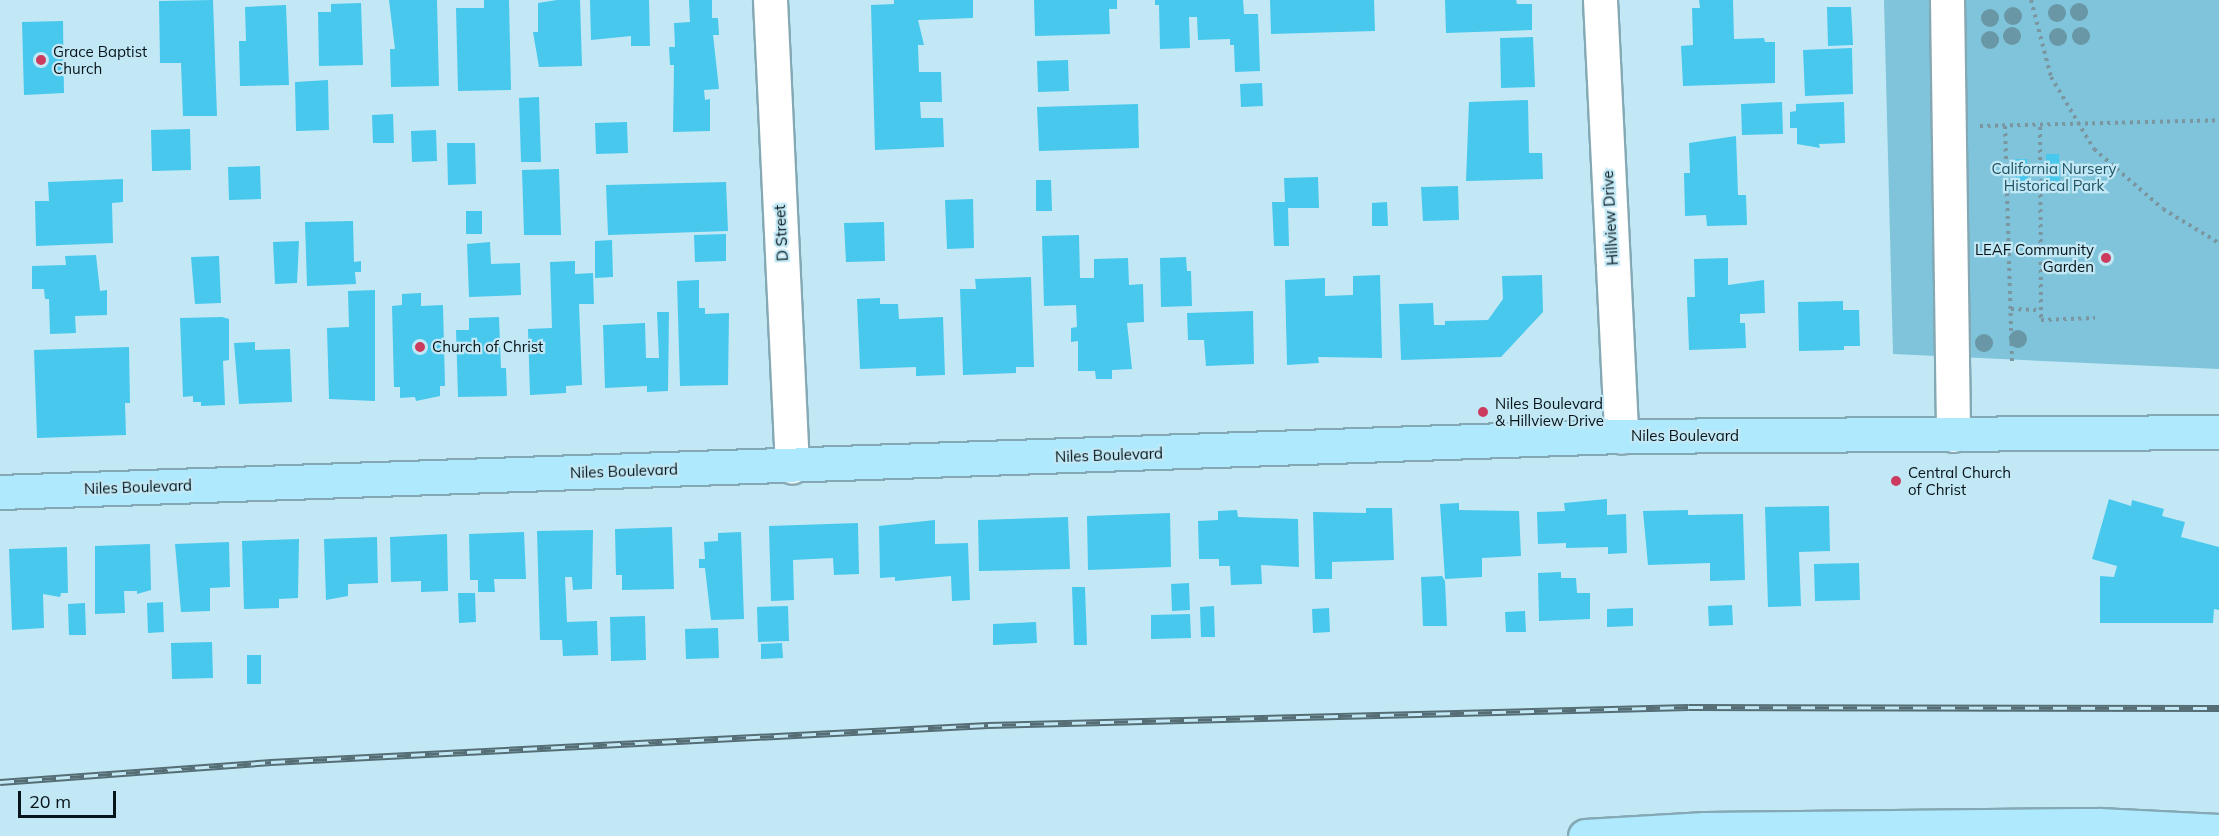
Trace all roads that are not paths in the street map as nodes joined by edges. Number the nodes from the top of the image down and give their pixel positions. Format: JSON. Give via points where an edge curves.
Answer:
{"nodes":[{"id":1,"x":770,"y":0,"type":"edge"},
{"id":2,"x":1600,"y":0,"type":"edge"},
{"id":3,"x":1947,"y":0,"type":"edge"},
{"id":4,"x":2219,"y":432,"type":"edge"},
{"id":5,"x":1953,"y":435,"type":"junction"},
{"id":6,"x":1621,"y":436,"type":"junction"},
{"id":7,"x":792,"y":466,"type":"junction"},
{"id":8,"x":0,"y":492,"type":"edge"},
{"id":9,"x":2099,"y":830,"type":"edge"},
{"id":10,"x":2219,"y":831,"type":"edge"},
{"id":11,"x":1585,"y":836,"type":"edge"}],
"edges":[{"from":1,"to":7,"type":"street","name":"D Street"},
{"from":2,"to":6,"type":"street","name":"Hillview Drive"},
{"from":3,"to":5,"type":"street"},
{"from":4,"to":5,"type":"main road","name":"Niles Boulevard"},
{"from":5,"to":6,"type":"main road","name":"Niles Boulevard"},
{"from":6,"to":7,"type":"main road","name":"Niles Boulevard"},
{"from":7,"to":8,"type":"main road","name":"Niles Boulevard"},
{"from":9,"to":10,"type":"main road"},
{"from":9,"to":11,"type":"main road","via":[[1705,829]]}]}
